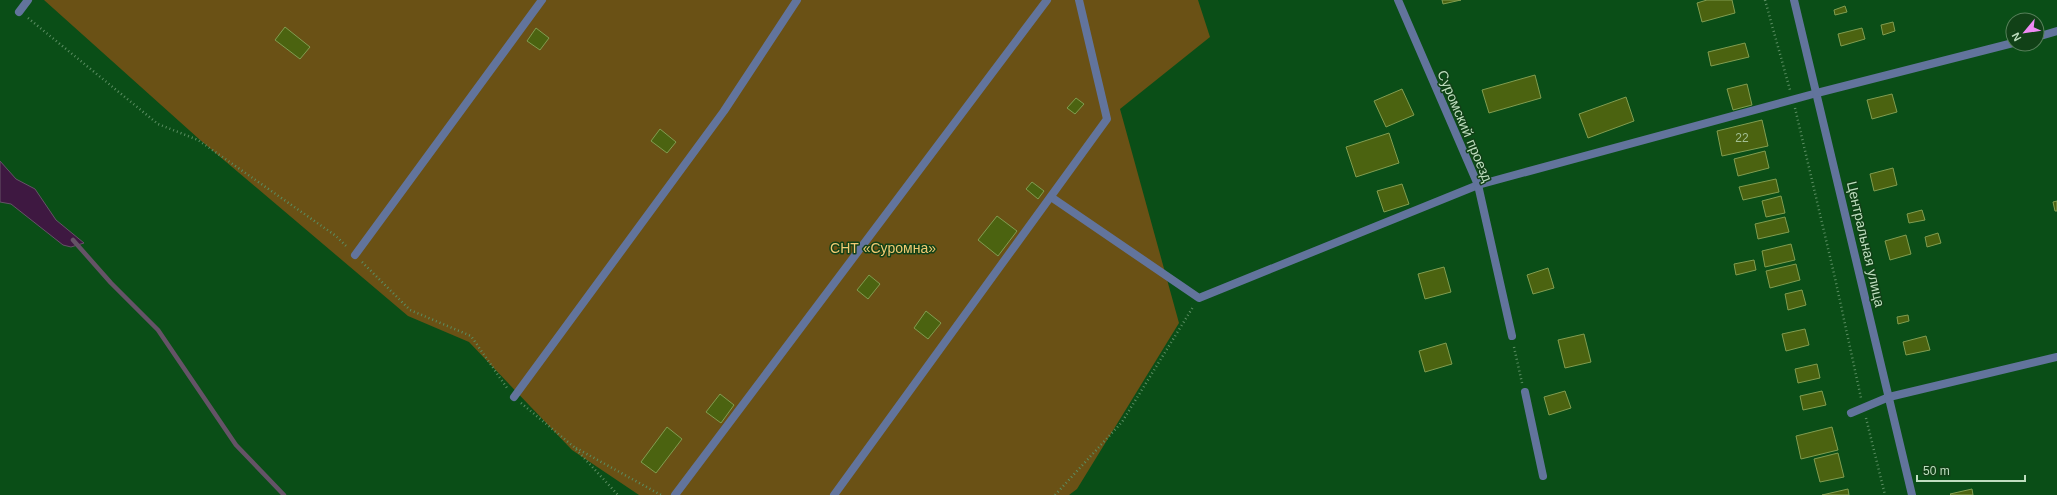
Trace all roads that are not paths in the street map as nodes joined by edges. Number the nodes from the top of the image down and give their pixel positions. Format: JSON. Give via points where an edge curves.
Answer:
{"nodes":[{"id":1,"x":28,"y":0,"type":"edge"},
{"id":2,"x":542,"y":0,"type":"edge"},
{"id":3,"x":797,"y":0,"type":"edge"},
{"id":4,"x":1048,"y":0,"type":"edge"},
{"id":5,"x":1079,"y":0,"type":"edge"},
{"id":6,"x":1398,"y":0,"type":"edge"},
{"id":7,"x":1794,"y":0,"type":"edge"},
{"id":8,"x":19,"y":12,"type":"road end"},
{"id":9,"x":2057,"y":32,"type":"edge"},
{"id":10,"x":2045,"y":35,"type":"edge"},
{"id":11,"x":2005,"y":45,"type":"edge"},
{"id":12,"x":1817,"y":93,"type":"junction"},
{"id":13,"x":1478,"y":185,"type":"junction"},
{"id":14,"x":1051,"y":197,"type":"junction"},
{"id":15,"x":355,"y":255,"type":"road end"},
{"id":16,"x":1512,"y":336,"type":"road end"},
{"id":17,"x":2057,"y":357,"type":"edge"},
{"id":18,"x":1524,"y":392,"type":"road end"},
{"id":19,"x":514,"y":397,"type":"road end"},
{"id":20,"x":1889,"y":397,"type":"junction"},
{"id":21,"x":1851,"y":414,"type":"dead end"},
{"id":22,"x":1544,"y":476,"type":"dead end"},
{"id":23,"x":675,"y":495,"type":"edge"},
{"id":24,"x":834,"y":495,"type":"edge"},
{"id":25,"x":1912,"y":495,"type":"edge"}],
"edges":[{"from":1,"to":8,"type":"street"},
{"from":2,"to":15,"type":"street"},
{"from":3,"to":19,"type":"street","via":[[724,111]]},
{"from":4,"to":23,"type":"street"},
{"from":5,"to":14,"type":"street","via":[[1107,119]]},
{"from":6,"to":13,"type":"street","name":"Суромский проезд"},
{"from":7,"to":12,"type":"street","name":"Центральная улица"},
{"from":9,"to":10,"type":"street"},
{"from":11,"to":12,"type":"street"},
{"from":12,"to":13,"type":"street"},
{"from":12,"to":20,"type":"street","name":"Центральная улица"},
{"from":13,"to":14,"type":"street","via":[[1199,298]]},
{"from":13,"to":16,"type":"street","name":"Суромский проезд"},
{"from":14,"to":24,"type":"street"},
{"from":17,"to":20,"type":"street"},
{"from":18,"to":22,"type":"street"},
{"from":20,"to":21,"type":"street"},
{"from":20,"to":25,"type":"street","name":"Центральная улица"}]}
